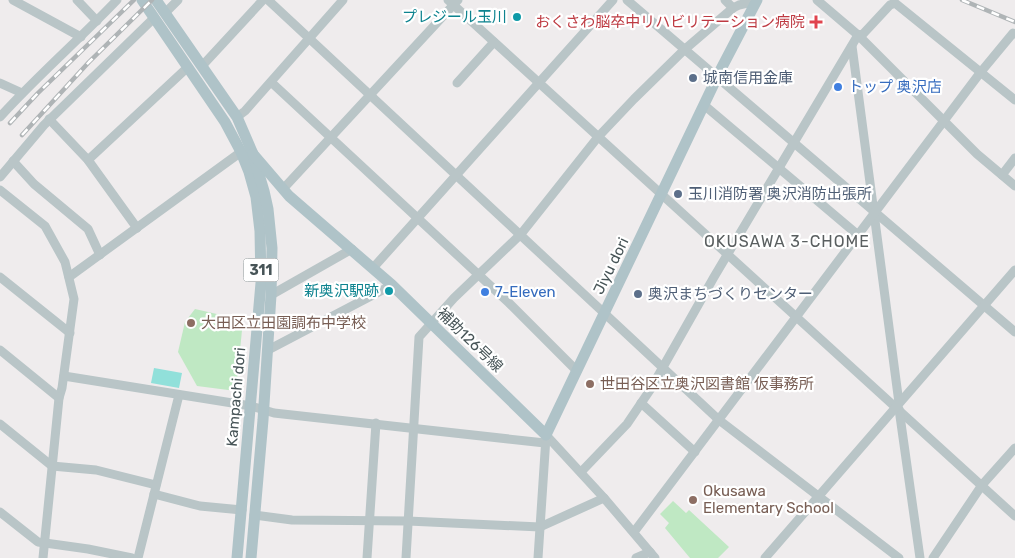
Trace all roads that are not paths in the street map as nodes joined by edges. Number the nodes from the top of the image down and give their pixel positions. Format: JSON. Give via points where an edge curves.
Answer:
{"nodes":[{"id":1,"x":13,"y":0,"type":"edge"},
{"id":2,"x":77,"y":0,"type":"edge"},
{"id":3,"x":117,"y":0,"type":"edge"},
{"id":4,"x":142,"y":0,"type":"edge"},
{"id":5,"x":178,"y":0,"type":"edge"},
{"id":6,"x":263,"y":0,"type":"edge"},
{"id":7,"x":268,"y":0,"type":"edge"},
{"id":8,"x":344,"y":0,"type":"edge"},
{"id":9,"x":613,"y":0,"type":"edge"},
{"id":10,"x":627,"y":0,"type":"edge"},
{"id":11,"x":725,"y":0,"type":"edge"},
{"id":12,"x":817,"y":0,"type":"edge"},
{"id":13,"x":757,"y":1,"type":"edge"},
{"id":14,"x":453,"y":2,"type":"edge"},
{"id":15,"x":733,"y":8,"type":"junction"},
{"id":16,"x":156,"y":9,"type":"edge"},
{"id":17,"x":97,"y":21,"type":"junction"},
{"id":18,"x":1015,"y":34,"type":"edge"},
{"id":19,"x":858,"y":35,"type":"junction"},
{"id":20,"x":81,"y":37,"type":"junction"},
{"id":21,"x":310,"y":38,"type":"junction"},
{"id":22,"x":494,"y":42,"type":"junction"},
{"id":23,"x":852,"y":46,"type":"junction"},
{"id":24,"x":684,"y":50,"type":"junction"},
{"id":25,"x":202,"y":66,"type":"junction"},
{"id":26,"x":188,"y":67,"type":"junction"},
{"id":27,"x":980,"y":74,"type":"junction"},
{"id":28,"x":717,"y":78,"type":"junction"},
{"id":29,"x":271,"y":82,"type":"junction"},
{"id":30,"x":0,"y":83,"type":"edge"},
{"id":31,"x":457,"y":83,"type":"dead end"},
{"id":32,"x":538,"y":83,"type":"junction"},
{"id":33,"x":22,"y":93,"type":"junction"},
{"id":34,"x":370,"y":95,"type":"junction"},
{"id":35,"x":1015,"y":100,"type":"edge"},
{"id":36,"x":704,"y":105,"type":"junction"},
{"id":37,"x":237,"y":116,"type":"junction"},
{"id":38,"x":0,"y":117,"type":"edge"},
{"id":39,"x":49,"y":120,"type":"junction"},
{"id":40,"x":944,"y":121,"type":"junction"},
{"id":41,"x":331,"y":137,"type":"junction"},
{"id":42,"x":598,"y":138,"type":"junction"},
{"id":43,"x":794,"y":144,"type":"junction"},
{"id":44,"x":247,"y":153,"type":"junction"},
{"id":45,"x":1015,"y":158,"type":"edge"},
{"id":46,"x":88,"y":160,"type":"junction"},
{"id":47,"x":13,"y":161,"type":"junction"},
{"id":48,"x":779,"y":169,"type":"junction"},
{"id":49,"x":456,"y":175,"type":"junction"},
{"id":50,"x":1002,"y":175,"type":"junction"},
{"id":51,"x":0,"y":177,"type":"edge"},
{"id":52,"x":1015,"y":186,"type":"edge"},
{"id":53,"x":283,"y":189,"type":"junction"},
{"id":54,"x":0,"y":190,"type":"edge"},
{"id":55,"x":661,"y":195,"type":"junction"},
{"id":56,"x":874,"y":212,"type":"junction"},
{"id":57,"x":418,"y":218,"type":"junction"},
{"id":58,"x":137,"y":228,"type":"junction"},
{"id":59,"x":521,"y":234,"type":"junction"},
{"id":60,"x":858,"y":236,"type":"junction"},
{"id":61,"x":352,"y":249,"type":"junction"},
{"id":62,"x":728,"y":254,"type":"junction"},
{"id":63,"x":100,"y":255,"type":"junction"},
{"id":64,"x":373,"y":268,"type":"junction"},
{"id":65,"x":1015,"y":270,"type":"edge"},
{"id":66,"x":479,"y":275,"type":"junction"},
{"id":67,"x":0,"y":277,"type":"edge"},
{"id":68,"x":69,"y":277,"type":"junction"},
{"id":69,"x":392,"y":285,"type":"junction"},
{"id":70,"x":271,"y":296,"type":"junction"},
{"id":71,"x":983,"y":305,"type":"junction"},
{"id":72,"x":604,"y":313,"type":"junction"},
{"id":73,"x":797,"y":316,"type":"junction"},
{"id":74,"x":432,"y":323,"type":"junction"},
{"id":75,"x":1015,"y":332,"type":"edge"},
{"id":76,"x":70,"y":333,"type":"junction"},
{"id":77,"x":0,"y":350,"type":"edge"},
{"id":78,"x":268,"y":350,"type":"junction"},
{"id":79,"x":663,"y":368,"type":"junction"},
{"id":80,"x":577,"y":371,"type":"junction"},
{"id":81,"x":64,"y":376,"type":"junction"},
{"id":82,"x":179,"y":395,"type":"junction"},
{"id":83,"x":58,"y":398,"type":"junction"},
{"id":84,"x":641,"y":403,"type":"junction"},
{"id":85,"x":251,"y":406,"type":"junction"},
{"id":86,"x":898,"y":407,"type":"junction"},
{"id":87,"x":264,"y":411,"type":"junction"},
{"id":88,"x":719,"y":420,"type":"junction"},
{"id":89,"x":376,"y":423,"type":"junction"},
{"id":90,"x":0,"y":424,"type":"edge"},
{"id":91,"x":413,"y":427,"type":"junction"},
{"id":92,"x":545,"y":439,"type":"junction"},
{"id":93,"x":1015,"y":448,"type":"edge"},
{"id":94,"x":695,"y":452,"type":"junction"},
{"id":95,"x":52,"y":466,"type":"junction"},
{"id":96,"x":581,"y":472,"type":"junction"},
{"id":97,"x":982,"y":485,"type":"junction"},
{"id":98,"x":155,"y":489,"type":"junction"},
{"id":99,"x":820,"y":496,"type":"junction"},
{"id":100,"x":604,"y":498,"type":"junction"},
{"id":101,"x":242,"y":510,"type":"junction"},
{"id":102,"x":0,"y":512,"type":"edge"},
{"id":103,"x":254,"y":515,"type":"junction"},
{"id":104,"x":1015,"y":516,"type":"edge"},
{"id":105,"x":371,"y":521,"type":"junction"},
{"id":106,"x":408,"y":521,"type":"junction"},
{"id":107,"x":540,"y":527,"type":"junction"},
{"id":108,"x":634,"y":532,"type":"junction"},
{"id":109,"x":44,"y":544,"type":"junction"},
{"id":110,"x":652,"y":555,"type":"edge"},
{"id":111,"x":43,"y":558,"type":"edge"},
{"id":112,"x":132,"y":558,"type":"edge"},
{"id":113,"x":138,"y":558,"type":"edge"},
{"id":114,"x":237,"y":558,"type":"edge"},
{"id":115,"x":251,"y":558,"type":"edge"},
{"id":116,"x":367,"y":558,"type":"edge"},
{"id":117,"x":406,"y":558,"type":"edge"},
{"id":118,"x":538,"y":558,"type":"edge"},
{"id":119,"x":636,"y":558,"type":"edge"},
{"id":120,"x":766,"y":558,"type":"edge"},
{"id":121,"x":899,"y":558,"type":"edge"},
{"id":122,"x":920,"y":558,"type":"edge"},
{"id":123,"x":934,"y":558,"type":"edge"}],
"edges":[{"from":1,"to":20,"type":"street"},
{"from":2,"to":17,"type":"street"},
{"from":3,"to":17,"type":"street"},
{"from":4,"to":16,"type":"main road","name":"Kampachi dori","number":"311"},
{"from":5,"to":16,"type":"street"},
{"from":6,"to":25,"type":"street"},
{"from":7,"to":21,"type":"street"},
{"from":8,"to":21,"type":"street"},
{"from":9,"to":32,"type":"street"},
{"from":10,"to":24,"type":"street"},
{"from":11,"to":15,"type":"street"},
{"from":12,"to":19,"type":"street"},
{"from":13,"to":15,"type":"street"},
{"from":13,"to":28,"type":"main road","name":"Jiyu dori"},
{"from":14,"to":22,"type":"street"},
{"from":14,"to":34,"type":"street"},
{"from":15,"to":24,"type":"street"},
{"from":16,"to":25,"type":"main road","name":"Kampachi dori","number":"311"},
{"from":16,"to":26,"type":"main road","name":"Kampachi dori","number":"311"},
{"from":16,"to":39,"type":"street"},
{"from":17,"to":20,"type":"street"},
{"from":18,"to":27,"type":"street"},
{"from":19,"to":23,"type":"street"},
{"from":19,"to":27,"type":"street","via":[[863,34],[895,3]]},
{"from":19,"to":40,"type":"street"},
{"from":20,"to":33,"type":"street"},
{"from":21,"to":29,"type":"street"},
{"from":21,"to":34,"type":"street"},
{"from":22,"to":31,"type":"street"},
{"from":22,"to":32,"type":"street"},
{"from":23,"to":43,"type":"street"},
{"from":23,"to":56,"type":"street"},
{"from":24,"to":28,"type":"street"},
{"from":24,"to":42,"type":"street"},
{"from":25,"to":37,"type":"main road","name":"Kampachi dori","number":"311"},
{"from":26,"to":44,"type":"main road","name":"Kampachi dori","number":"311"},
{"from":26,"to":46,"type":"street"},
{"from":27,"to":35,"type":"street"},
{"from":27,"to":40,"type":"street"},
{"from":28,"to":36,"type":"main road","name":"Jiyu dori"},
{"from":28,"to":43,"type":"street"},
{"from":29,"to":37,"type":"street"},
{"from":29,"to":41,"type":"street"},
{"from":30,"to":33,"type":"street"},
{"from":32,"to":42,"type":"street"},
{"from":32,"to":49,"type":"street"},
{"from":33,"to":38,"type":"street"},
{"from":34,"to":41,"type":"street"},
{"from":34,"to":49,"type":"street"},
{"from":36,"to":48,"type":"street"},
{"from":36,"to":55,"type":"main road","name":"Jiyu dori"},
{"from":37,"to":44,"type":"main road","name":"Kampachi dori","number":"311"},
{"from":39,"to":46,"type":"street"},
{"from":39,"to":47,"type":"street"},
{"from":40,"to":50,"type":"street"},
{"from":40,"to":56,"type":"street"},
{"from":41,"to":53,"type":"street"},
{"from":41,"to":57,"type":"street"},
{"from":42,"to":55,"type":"street"},
{"from":42,"to":59,"type":"street"},
{"from":43,"to":48,"type":"street"},
{"from":43,"to":56,"type":"street"},
{"from":44,"to":53,"type":"main road","name":"補助126号線","number":"311"},
{"from":44,"to":58,"type":"street"},
{"from":44,"to":70,"type":"main road","name":"Kampachi dori","number":"311","via":[[264,191],[270,225]]},
{"from":44,"to":85,"type":"main road","name":"Kampachi dori","number":"311","via":[[256,197],[262,257]]},
{"from":45,"to":50,"type":"street"},
{"from":46,"to":58,"type":"street"},
{"from":47,"to":51,"type":"street"},
{"from":47,"to":63,"type":"street","via":[[34,184],[88,228]]},
{"from":48,"to":60,"type":"street"},
{"from":48,"to":62,"type":"street"},
{"from":49,"to":57,"type":"street"},
{"from":49,"to":59,"type":"street"},
{"from":50,"to":52,"type":"street"},
{"from":53,"to":61,"type":"main road","name":"補助126号線","number":"311"},
{"from":54,"to":68,"type":"street","via":[[46,226],[66,262]]},
{"from":55,"to":62,"type":"street"},
{"from":55,"to":72,"type":"main road","name":"Jiyu dori"},
{"from":56,"to":60,"type":"street"},
{"from":56,"to":71,"type":"street"},
{"from":56,"to":86,"type":"street"},
{"from":57,"to":64,"type":"street"},
{"from":57,"to":66,"type":"street"},
{"from":58,"to":63,"type":"street"},
{"from":59,"to":66,"type":"street"},
{"from":59,"to":72,"type":"street"},
{"from":60,"to":73,"type":"street"},
{"from":61,"to":64,"type":"main road","name":"補助126号線","number":"311"},
{"from":61,"to":70,"type":"street"},
{"from":62,"to":73,"type":"street"},
{"from":62,"to":79,"type":"street"},
{"from":63,"to":68,"type":"street"},
{"from":64,"to":69,"type":"main road","name":"補助126号線","number":"311"},
{"from":65,"to":71,"type":"street"},
{"from":66,"to":74,"type":"street"},
{"from":66,"to":80,"type":"street"},
{"from":67,"to":76,"type":"street"},
{"from":68,"to":76,"type":"street","via":[[74,298]]},
{"from":69,"to":74,"type":"main road","name":"補助126号線","number":"311"},
{"from":69,"to":78,"type":"street"},
{"from":70,"to":78,"type":"main road","name":"Kampachi dori","number":"311"},
{"from":71,"to":75,"type":"street"},
{"from":71,"to":86,"type":"street"},
{"from":72,"to":79,"type":"street"},
{"from":72,"to":80,"type":"main road","name":"Jiyu dori"},
{"from":73,"to":86,"type":"street"},
{"from":73,"to":88,"type":"street"},
{"from":74,"to":91,"type":"street","via":[[419,337]]},
{"from":74,"to":92,"type":"main road","name":"補助126号線","number":"311"},
{"from":76,"to":81,"type":"street"},
{"from":77,"to":83,"type":"street"},
{"from":78,"to":87,"type":"main road","name":"Kampachi dori","number":"311"},
{"from":79,"to":84,"type":"street"},
{"from":79,"to":88,"type":"street"},
{"from":80,"to":92,"type":"main road","name":"Jiyu dori"},
{"from":81,"to":82,"type":"street"},
{"from":81,"to":83,"type":"street"},
{"from":82,"to":85,"type":"street"},
{"from":82,"to":98,"type":"street"},
{"from":83,"to":95,"type":"street"},
{"from":84,"to":94,"type":"street"},
{"from":84,"to":96,"type":"street","via":[[627,424]]},
{"from":85,"to":87,"type":"street"},
{"from":85,"to":101,"type":"main road","name":"Kampachi dori","number":"311"},
{"from":86,"to":97,"type":"street"},
{"from":86,"to":99,"type":"street"},
{"from":86,"to":122,"type":"street"},
{"from":87,"to":89,"type":"street"},
{"from":87,"to":103,"type":"main road","name":"Kampachi dori","number":"311"},
{"from":88,"to":94,"type":"street"},
{"from":88,"to":99,"type":"street"},
{"from":89,"to":91,"type":"street"},
{"from":89,"to":105,"type":"street"},
{"from":90,"to":95,"type":"street"},
{"from":91,"to":92,"type":"street"},
{"from":91,"to":106,"type":"street"},
{"from":92,"to":96,"type":"street","name":"補助126号線"},
{"from":92,"to":107,"type":"street","name":"Jiyu dori"},
{"from":93,"to":97,"type":"street"},
{"from":94,"to":108,"type":"street"},
{"from":95,"to":98,"type":"street","via":[[96,470]]},
{"from":95,"to":109,"type":"street"},
{"from":96,"to":100,"type":"street","name":"補助126号線"},
{"from":97,"to":104,"type":"street"},
{"from":97,"to":123,"type":"street"},
{"from":98,"to":101,"type":"street","via":[[200,506]]},
{"from":98,"to":113,"type":"street"},
{"from":99,"to":120,"type":"street"},
{"from":99,"to":121,"type":"street"},
{"from":100,"to":107,"type":"street"},
{"from":100,"to":108,"type":"street","name":"補助126号線"},
{"from":101,"to":114,"type":"main road","name":"Kampachi dori","number":"311"},
{"from":102,"to":109,"type":"street"},
{"from":103,"to":105,"type":"street","via":[[292,520]]},
{"from":103,"to":115,"type":"main road","name":"Kampachi dori","number":"311"},
{"from":105,"to":106,"type":"street"},
{"from":105,"to":116,"type":"street"},
{"from":106,"to":107,"type":"street"},
{"from":106,"to":117,"type":"street"},
{"from":107,"to":118,"type":"street","name":"Jiyu dori"},
{"from":108,"to":110,"type":"street","name":"補助126号線"},
{"from":109,"to":111,"type":"street"},
{"from":109,"to":112,"type":"street"},
{"from":110,"to":119,"type":"street"}]}
